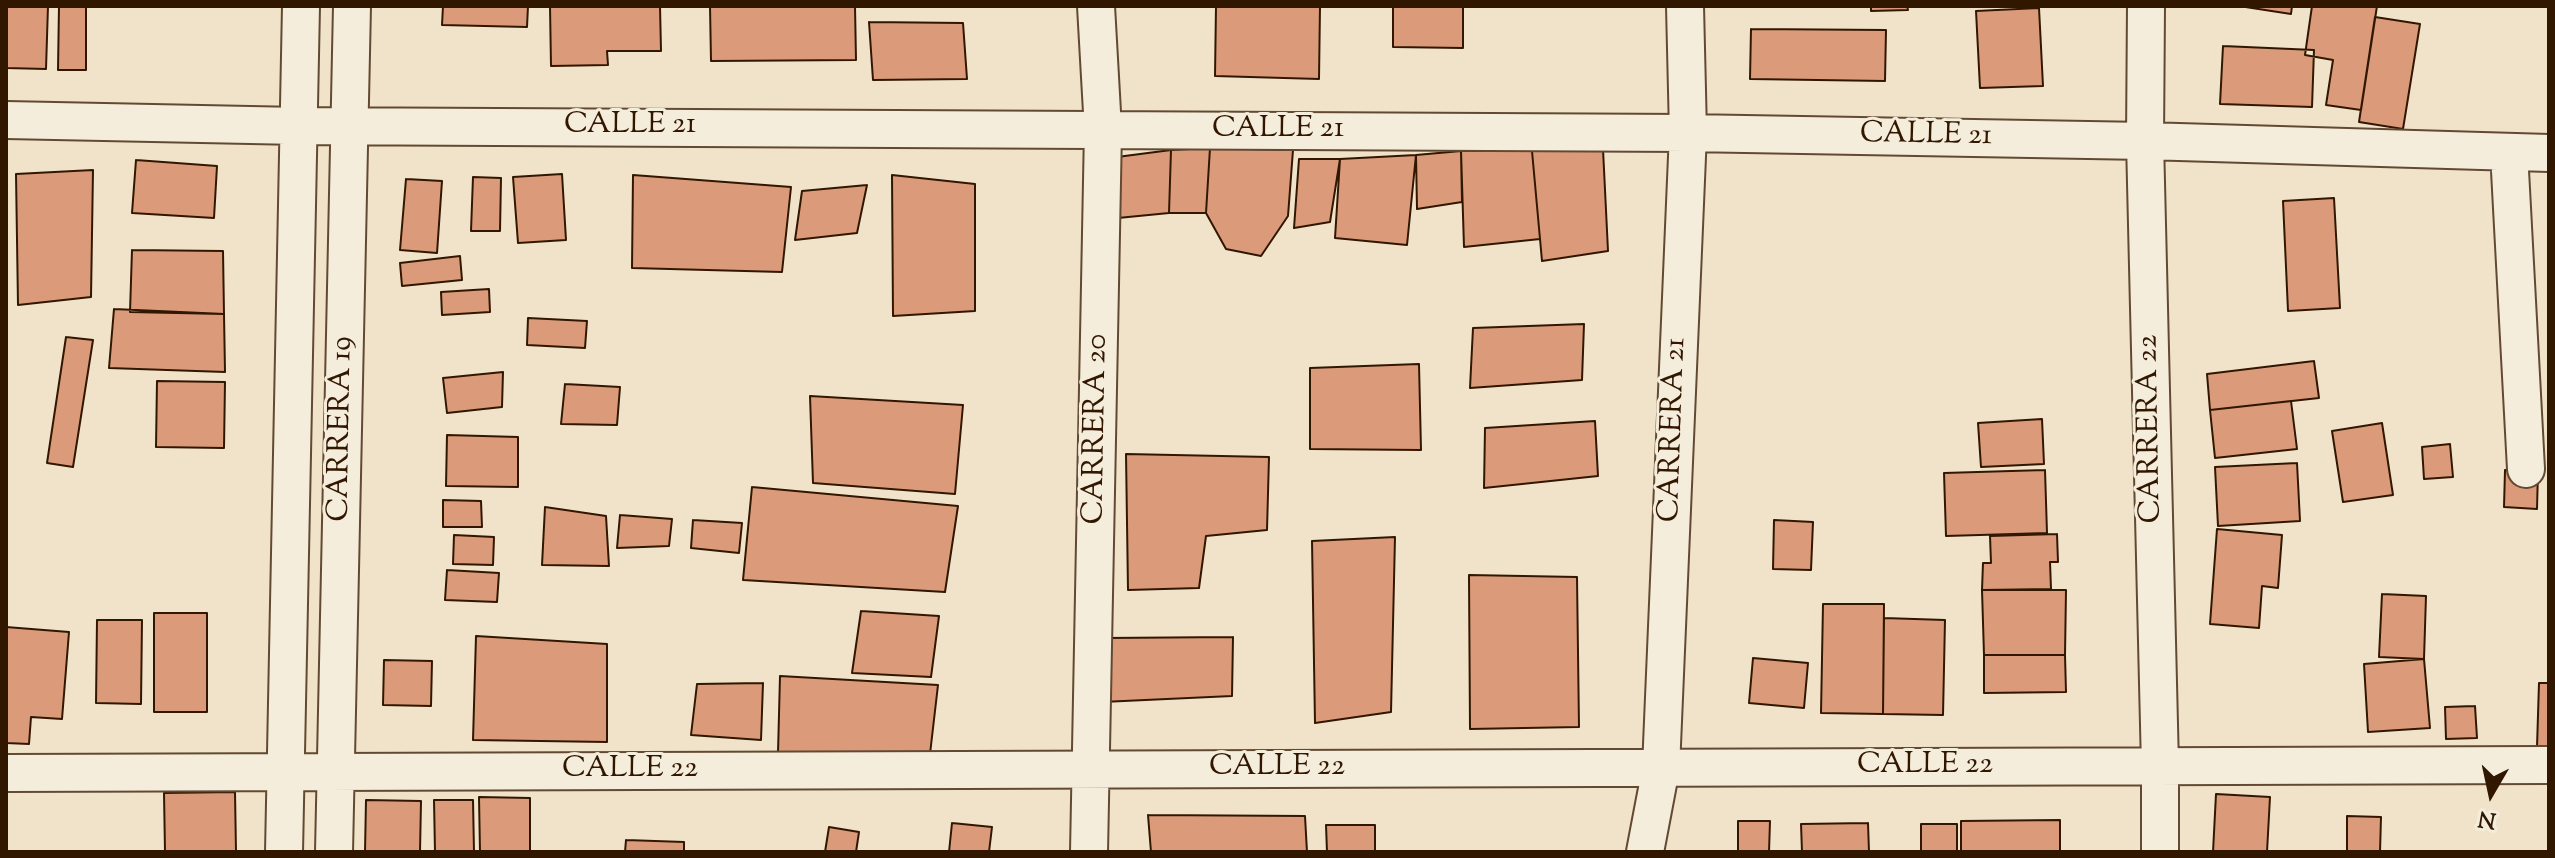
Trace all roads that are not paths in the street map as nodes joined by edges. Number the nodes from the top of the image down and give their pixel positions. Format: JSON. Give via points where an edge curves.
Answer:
{"nodes":[{"id":1,"x":301,"y":6,"type":"edge"},
{"id":2,"x":352,"y":6,"type":"edge"},
{"id":3,"x":1096,"y":6,"type":"edge"},
{"id":4,"x":1685,"y":6,"type":"edge"},
{"id":5,"x":2146,"y":6,"type":"edge"},
{"id":6,"x":6,"y":120,"type":"edge"},
{"id":7,"x":299,"y":126,"type":"junction"},
{"id":8,"x":349,"y":126,"type":"junction"},
{"id":9,"x":1103,"y":130,"type":"junction"},
{"id":10,"x":1688,"y":133,"type":"junction"},
{"id":11,"x":2145,"y":141,"type":"junction"},
{"id":12,"x":2509,"y":152,"type":"junction"},
{"id":13,"x":2549,"y":153,"type":"edge"},
{"id":14,"x":2526,"y":469,"type":"dead end"},
{"id":15,"x":2549,"y":765,"type":"edge"},
{"id":16,"x":2160,"y":766,"type":"junction"},
{"id":17,"x":1661,"y":768,"type":"junction"},
{"id":18,"x":1092,"y":770,"type":"junction"},
{"id":19,"x":286,"y":772,"type":"junction"},
{"id":20,"x":336,"y":772,"type":"junction"},
{"id":21,"x":6,"y":773,"type":"edge"},
{"id":22,"x":284,"y":852,"type":"edge"},
{"id":23,"x":334,"y":852,"type":"edge"},
{"id":24,"x":1089,"y":852,"type":"edge"},
{"id":25,"x":1645,"y":852,"type":"edge"},
{"id":26,"x":2160,"y":852,"type":"edge"}],
"edges":[{"from":1,"to":7,"type":"street","name":"CARRERA 19"},
{"from":2,"to":8,"type":"street","name":"CARRERA 19"},
{"from":3,"to":9,"type":"street","name":"CARRERA 20"},
{"from":4,"to":10,"type":"street","name":"CARRERA 21"},
{"from":5,"to":11,"type":"street","name":"CARRERA 22"},
{"from":6,"to":7,"type":"street","name":"CALLE 21"},
{"from":7,"to":8,"type":"street","name":"CALLE 21"},
{"from":7,"to":19,"type":"street","name":"CARRERA 19"},
{"from":8,"to":9,"type":"street","name":"CALLE 21"},
{"from":8,"to":20,"type":"street","name":"CARRERA 19"},
{"from":9,"to":10,"type":"street","name":"CALLE 21"},
{"from":9,"to":18,"type":"street","name":"CARRERA 20"},
{"from":10,"to":11,"type":"street","name":"CALLE 21"},
{"from":10,"to":17,"type":"street","name":"CARRERA 21"},
{"from":11,"to":12,"type":"street","name":"CALLE 21"},
{"from":11,"to":16,"type":"street","name":"CARRERA 22"},
{"from":12,"to":13,"type":"street","name":"CALLE 21"},
{"from":12,"to":14,"type":"street"},
{"from":15,"to":16,"type":"street","name":"CALLE 22"},
{"from":16,"to":17,"type":"street","name":"CALLE 22"},
{"from":16,"to":26,"type":"street","name":"CARRERA 22"},
{"from":17,"to":18,"type":"street","name":"CALLE 22"},
{"from":17,"to":25,"type":"street","name":"CARRERA 21"},
{"from":18,"to":20,"type":"street","name":"CALLE 22"},
{"from":18,"to":24,"type":"street","name":"CARRERA 20"},
{"from":19,"to":20,"type":"street","name":"CALLE 22"},
{"from":19,"to":21,"type":"street","name":"CALLE 22"},
{"from":19,"to":22,"type":"street","name":"CARRERA 19"},
{"from":20,"to":23,"type":"street","name":"CARRERA 19"}]}
